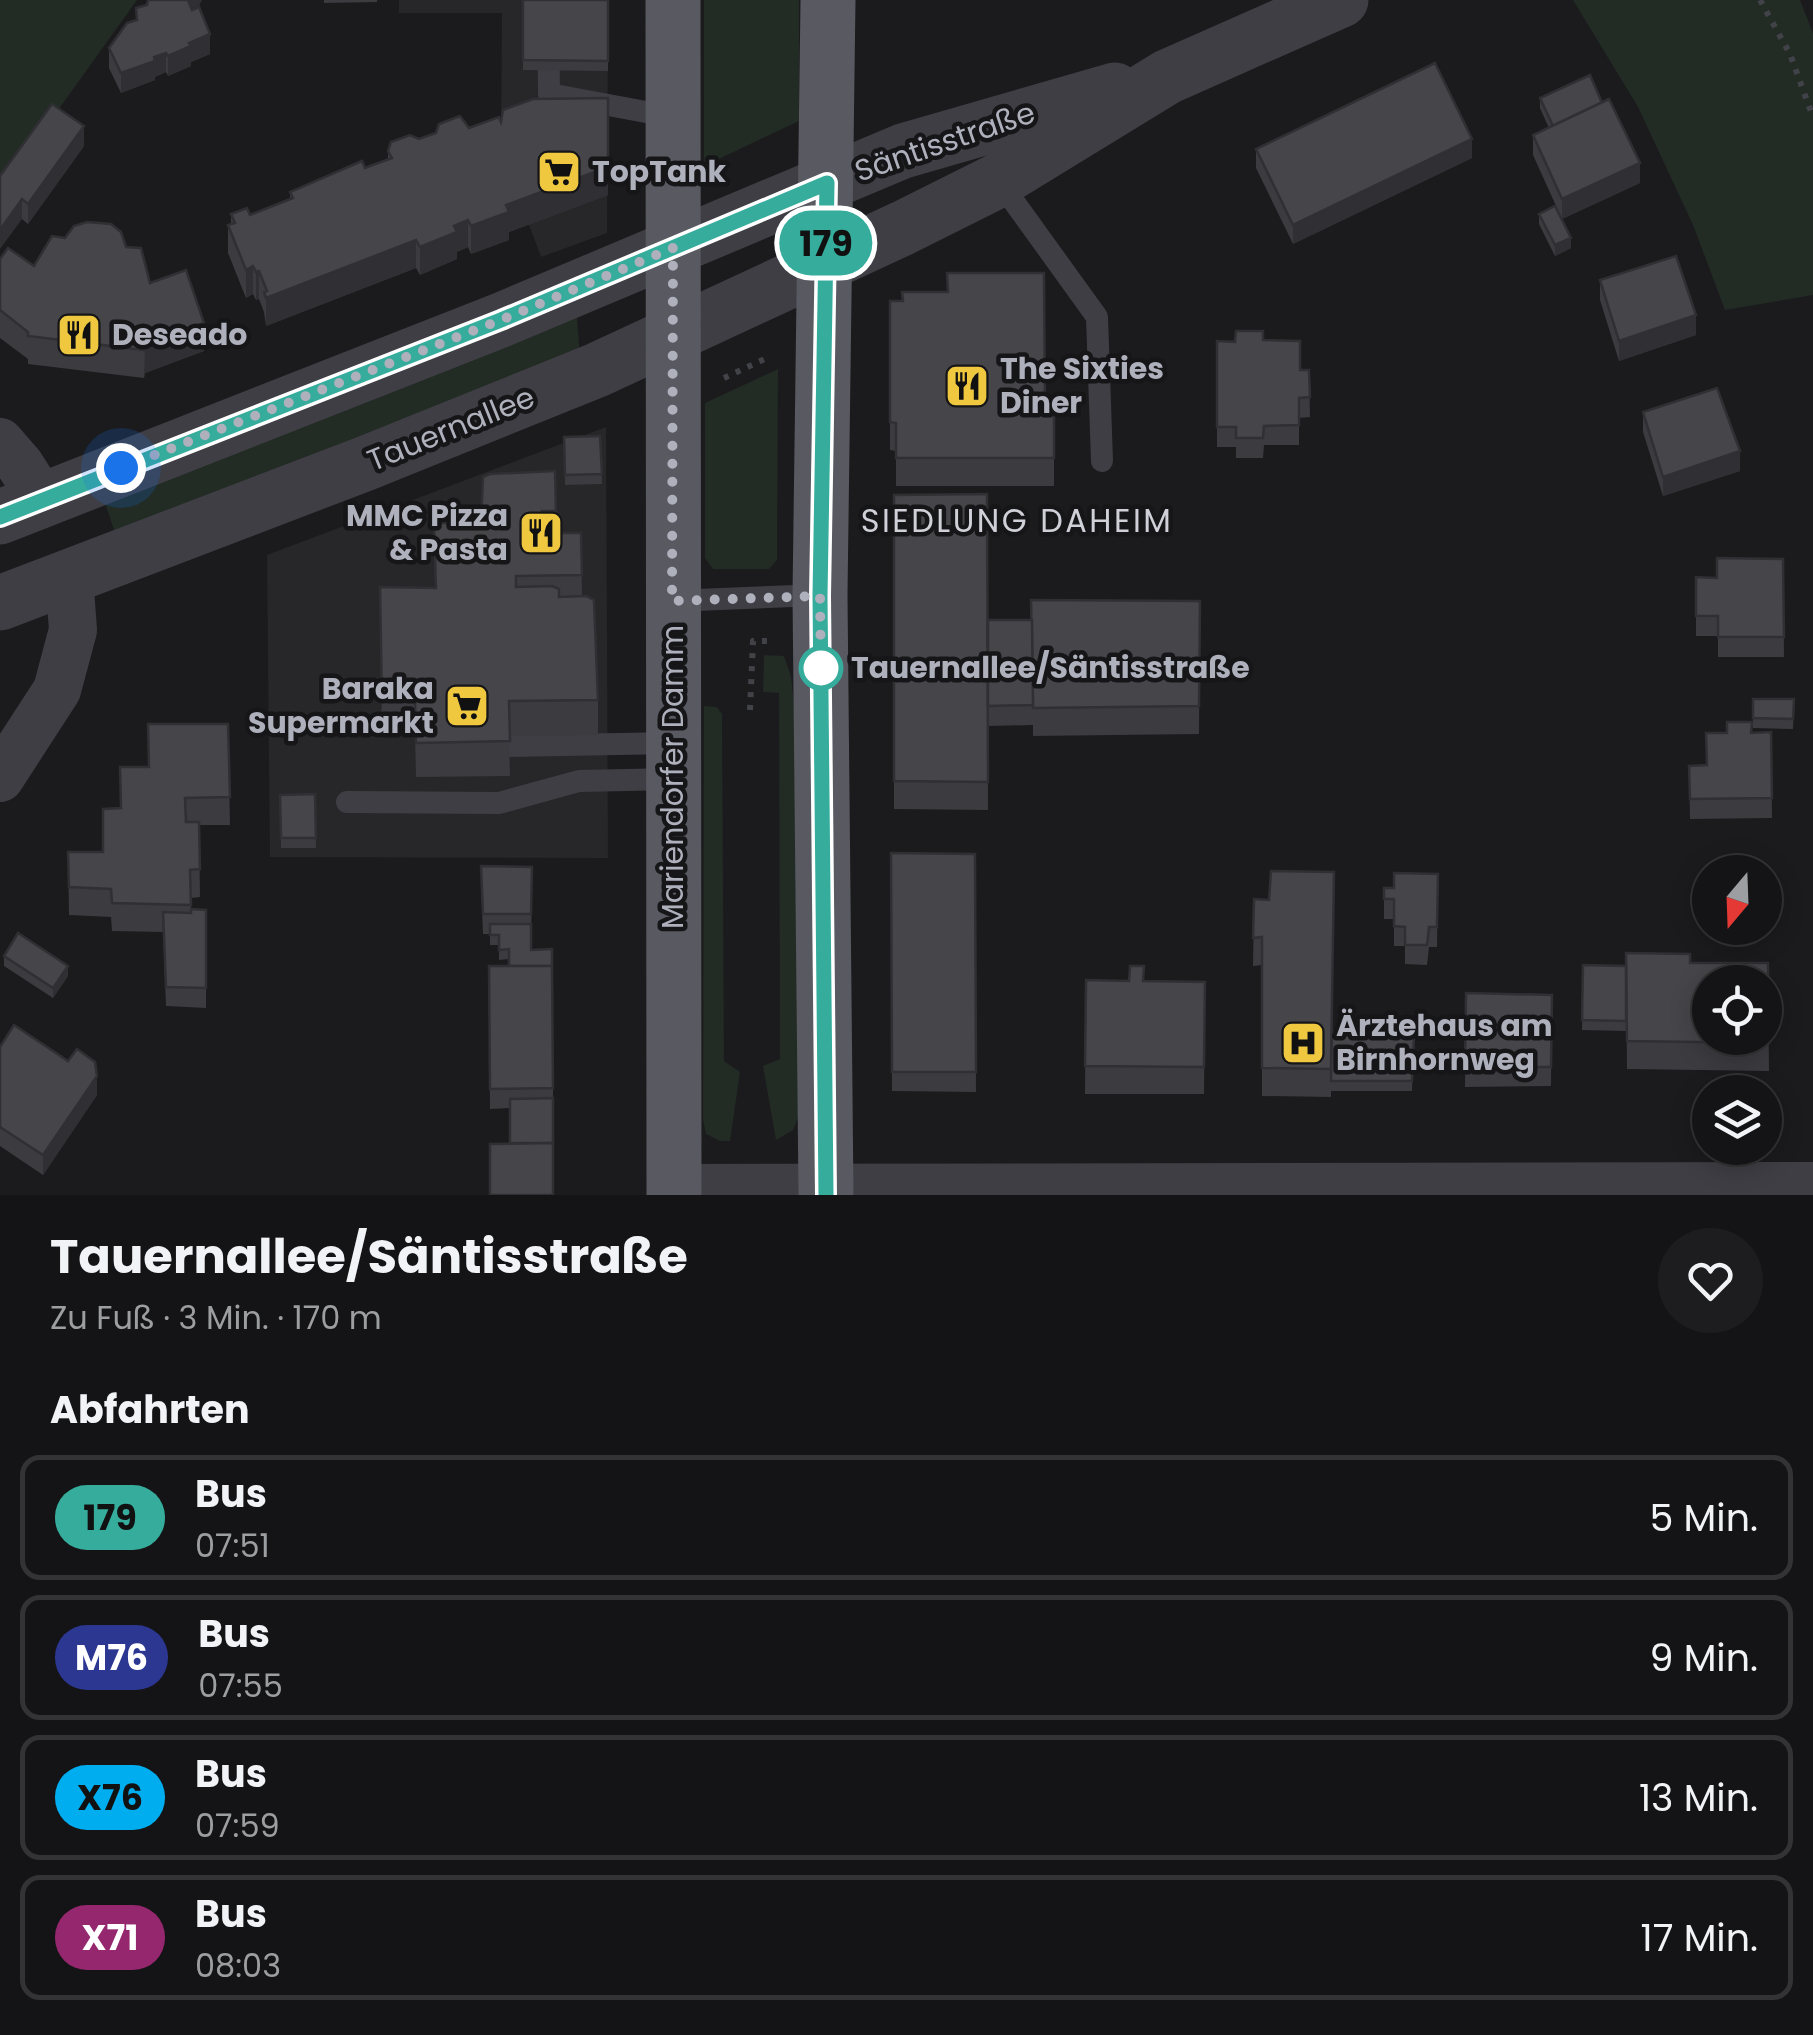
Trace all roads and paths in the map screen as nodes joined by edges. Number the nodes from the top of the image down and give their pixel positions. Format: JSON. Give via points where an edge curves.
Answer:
{"nodes":[{"id":1,"x":548,"y":0,"type":"edge"},
{"id":2,"x":673,"y":0,"type":"edge"},
{"id":3,"x":828,"y":0,"type":"edge"},
{"id":4,"x":1340,"y":0,"type":"edge"},
{"id":5,"x":1760,"y":0,"type":"edge"},
{"id":6,"x":1167,"y":77,"type":"junction"},
{"id":7,"x":673,"y":117,"type":"junction"},
{"id":8,"x":1813,"y":117,"type":"edge"},
{"id":9,"x":999,"y":180,"type":"junction"},
{"id":10,"x":827,"y":183,"type":"junction"},
{"id":11,"x":673,"y":248,"type":"junction"},
{"id":12,"x":826,"y":264,"type":"junction"},
{"id":13,"x":673,"y":334,"type":"junction"},
{"id":14,"x":777,"y":354,"type":"dead end"},
{"id":15,"x":723,"y":379,"type":"dead end"},
{"id":16,"x":0,"y":442,"type":"edge"},
{"id":17,"x":1102,"y":461,"type":"dead end"},
{"id":18,"x":22,"y":509,"type":"edge"},
{"id":19,"x":69,"y":576,"type":"junction"},
{"id":20,"x":820,"y":596,"type":"junction"},
{"id":21,"x":672,"y":601,"type":"junction"},
{"id":22,"x":0,"y":603,"type":"edge"},
{"id":23,"x":754,"y":641,"type":"dead end"},
{"id":24,"x":750,"y":710,"type":"dead end"},
{"id":25,"x":509,"y":746,"type":"edge"},
{"id":26,"x":674,"y":762,"type":"junction"},
{"id":27,"x":0,"y":778,"type":"edge"},
{"id":28,"x":347,"y":802,"type":"dead end"},
{"id":29,"x":1813,"y":1186,"type":"edge"},
{"id":30,"x":826,"y":1191,"type":"edge"},
{"id":31,"x":674,"y":1192,"type":"edge"}],
"edges":[{"from":1,"to":7,"type":"lane","via":[[548,94]]},
{"from":2,"to":7,"type":"main road","name":"Mariendorfer Damm"},
{"from":3,"to":10,"type":"main road"},
{"from":4,"to":6,"type":"street","name":"Säntisstraße"},
{"from":5,"to":8,"type":"path","via":[[1790,54]]},
{"from":6,"to":9,"type":"street","name":"Säntisstraße"},
{"from":6,"to":10,"type":"street","name":"Säntisstraße","via":[[922,144]]},
{"from":7,"to":11,"type":"main road","name":"Mariendorfer Damm"},
{"from":9,"to":12,"type":"street","name":"Säntisstraße"},
{"from":9,"to":17,"type":"lane","via":[[1097,317]]},
{"from":10,"to":11,"type":"street","name":"Säntisstraße"},
{"from":10,"to":12,"type":"main road"},
{"from":11,"to":13,"type":"main road","name":"Mariendorfer Damm"},
{"from":11,"to":18,"type":"street"},
{"from":12,"to":13,"type":"street","name":"Tauernallee"},
{"from":12,"to":20,"type":"main road"},
{"from":13,"to":19,"type":"street","name":"Tauernallee","via":[[364,464]]},
{"from":13,"to":21,"type":"main road","name":"Mariendorfer Damm"},
{"from":14,"to":15,"type":"path"},
{"from":16,"to":18,"type":"street","via":[[20,465]]},
{"from":18,"to":19,"type":"street"},
{"from":19,"to":22,"type":"street","name":"Tauernallee"},
{"from":19,"to":27,"type":"street","via":[[73,630],[57,690]]},
{"from":20,"to":21,"type":"lane"},
{"from":20,"to":30,"type":"main road"},
{"from":21,"to":26,"type":"main road","name":"Mariendorfer Damm"},
{"from":23,"to":24,"type":"path"},
{"from":25,"to":26,"type":"lane"},
{"from":26,"to":28,"type":"lane","via":[[499,802]]},
{"from":26,"to":31,"type":"main road","name":"Mariendorfer Damm"},
{"from":29,"to":30,"type":"street"},
{"from":30,"to":31,"type":"street"}]}
